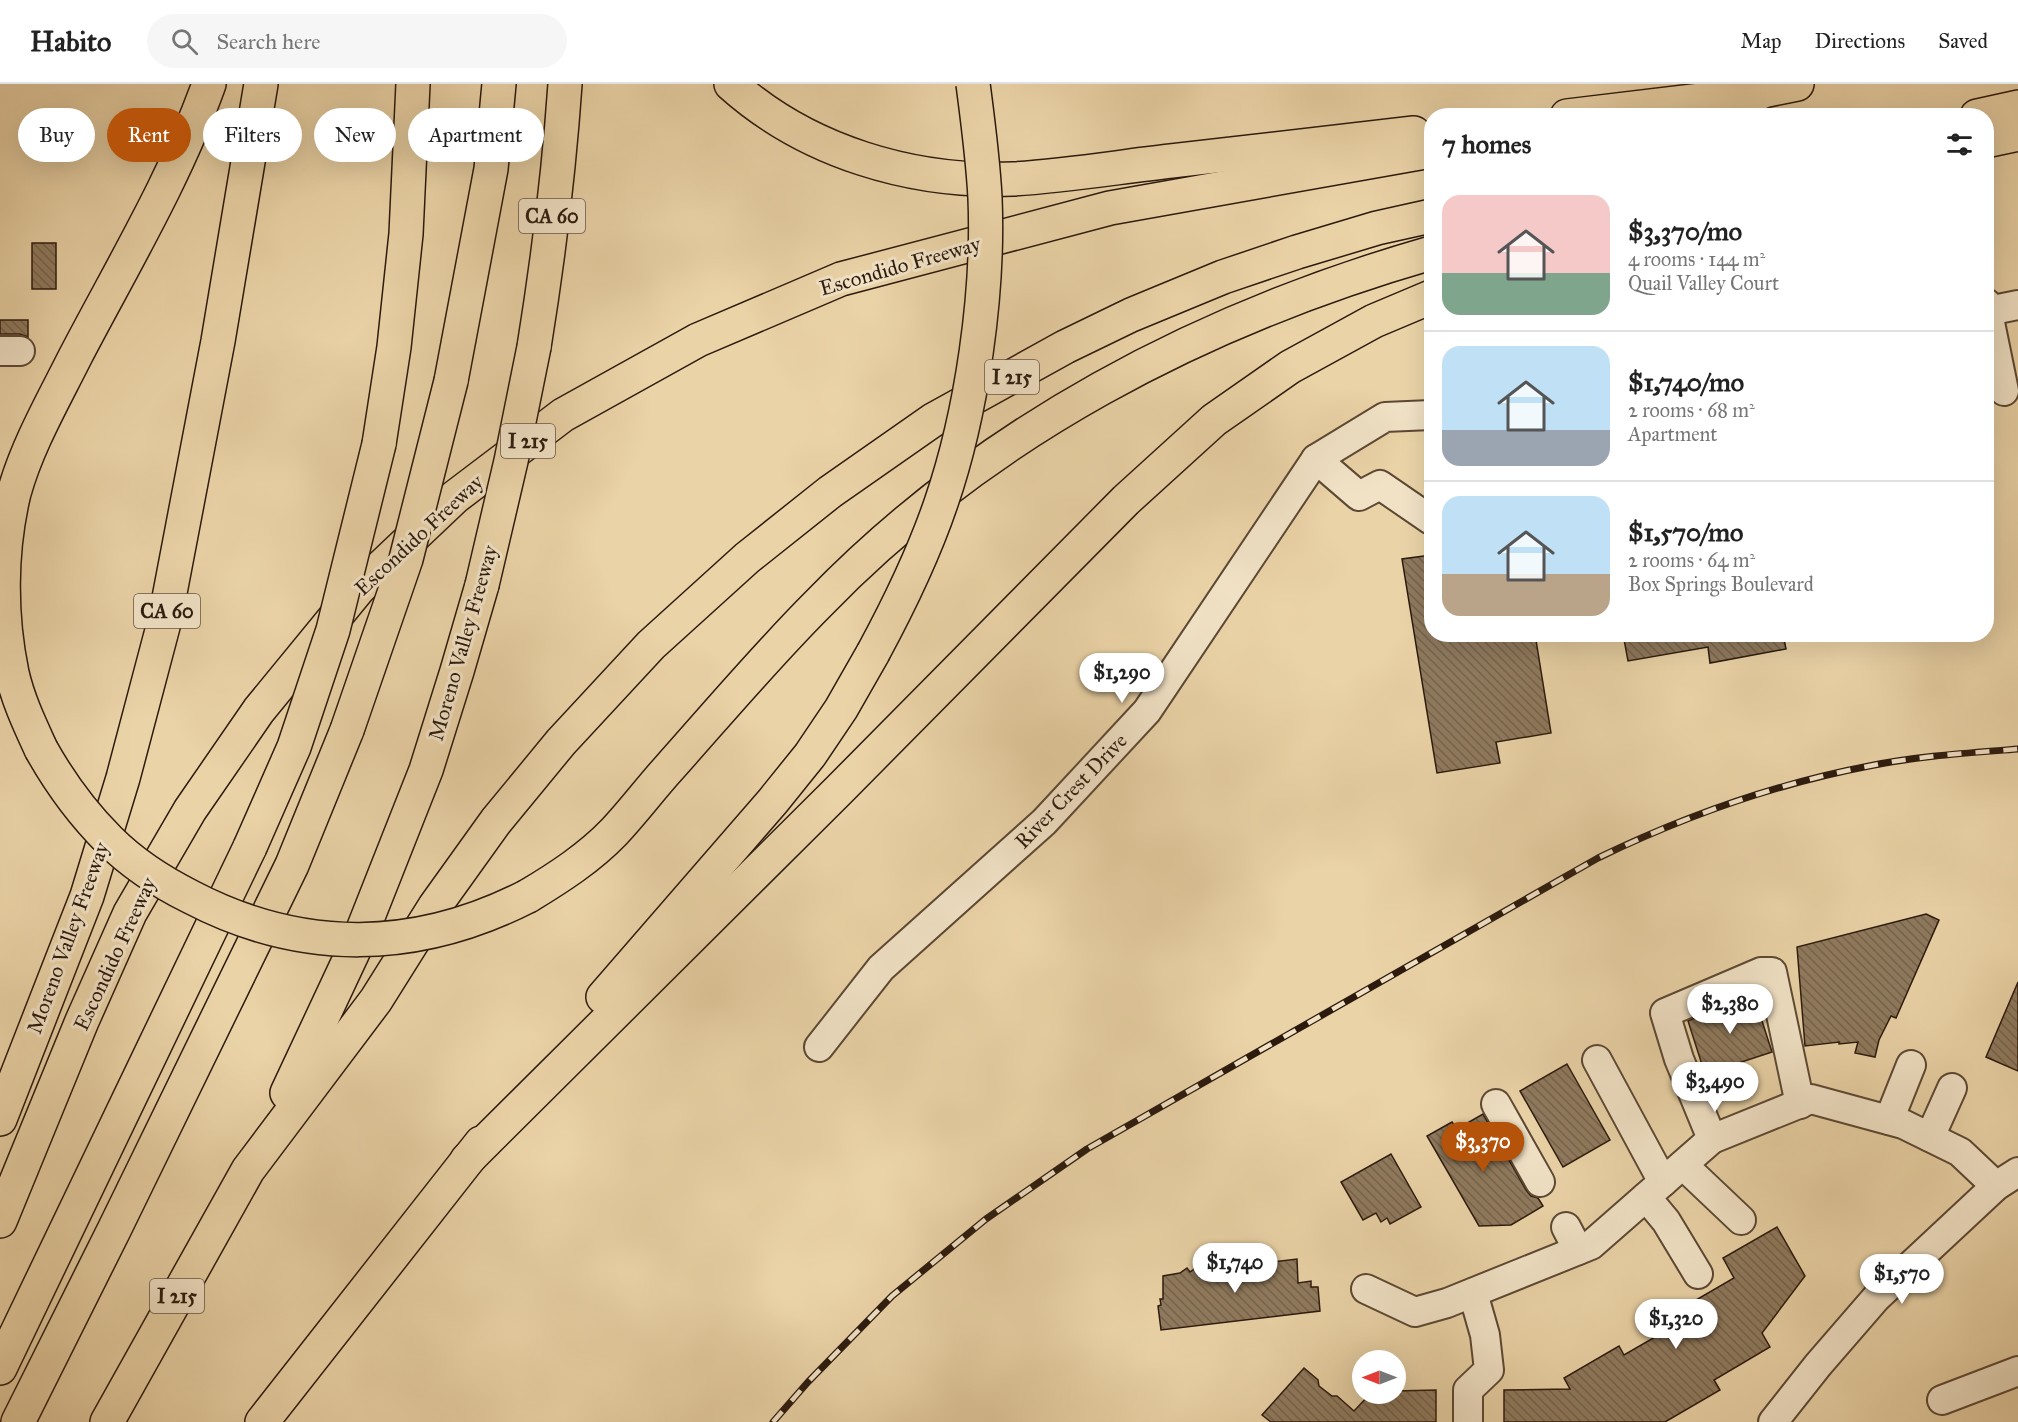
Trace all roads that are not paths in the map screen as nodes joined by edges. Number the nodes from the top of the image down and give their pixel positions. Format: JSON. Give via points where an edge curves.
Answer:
{"nodes":[{"id":1,"x":209,"y":84,"type":"edge"},
{"id":2,"x":261,"y":84,"type":"edge"},
{"id":3,"x":413,"y":84,"type":"edge"},
{"id":4,"x":499,"y":84,"type":"edge"},
{"id":5,"x":565,"y":84,"type":"edge"},
{"id":6,"x":732,"y":84,"type":"edge"},
{"id":7,"x":973,"y":84,"type":"edge"},
{"id":8,"x":1797,"y":84,"type":"edge"},
{"id":9,"x":1759,"y":93,"type":"junction"},
{"id":10,"x":2018,"y":107,"type":"edge"},
{"id":11,"x":1634,"y":108,"type":"edge"},
{"id":12,"x":1676,"y":108,"type":"edge"},
{"id":13,"x":1994,"y":112,"type":"edge"},
{"id":14,"x":1424,"y":132,"type":"edge"},
{"id":15,"x":2018,"y":134,"type":"edge"},
{"id":16,"x":1994,"y":139,"type":"edge"},
{"id":17,"x":1424,"y":152,"type":"edge"},
{"id":18,"x":1424,"y":218,"type":"edge"},
{"id":19,"x":1424,"y":255,"type":"edge"},
{"id":20,"x":1424,"y":300,"type":"edge"},
{"id":21,"x":2018,"y":304,"type":"edge"},
{"id":22,"x":1994,"y":306,"type":"edge"},
{"id":23,"x":1994,"y":344,"type":"edge"},
{"id":24,"x":2003,"y":391,"type":"edge"},
{"id":25,"x":1424,"y":416,"type":"edge"},
{"id":26,"x":1316,"y":459,"type":"junction"},
{"id":27,"x":1424,"y":515,"type":"edge"},
{"id":28,"x":819,"y":1047,"type":"dead end"},
{"id":29,"x":1597,"y":1060,"type":"dead end"},
{"id":30,"x":1911,"y":1065,"type":"dead end"},
{"id":31,"x":1952,"y":1088,"type":"dead end"},
{"id":32,"x":1496,"y":1104,"type":"dead end"},
{"id":33,"x":1800,"y":1104,"type":"junction"},
{"id":34,"x":0,"y":1119,"type":"edge"},
{"id":35,"x":1889,"y":1120,"type":"junction"},
{"id":36,"x":1930,"y":1137,"type":"junction"},
{"id":37,"x":1712,"y":1139,"type":"junction"},
{"id":38,"x":467,"y":1160,"type":"junction"},
{"id":39,"x":248,"y":1170,"type":"junction"},
{"id":40,"x":1664,"y":1181,"type":"junction"},
{"id":41,"x":2010,"y":1181,"type":"edge"},
{"id":42,"x":1540,"y":1182,"type":"dead end"},
{"id":43,"x":1741,"y":1220,"type":"dead end"},
{"id":44,"x":0,"y":1221,"type":"edge"},
{"id":45,"x":1698,"y":1274,"type":"dead end"},
{"id":46,"x":1366,"y":1289,"type":"dead end"},
{"id":47,"x":1473,"y":1293,"type":"junction"},
{"id":48,"x":0,"y":1368,"type":"edge"},
{"id":49,"x":2018,"y":1371,"type":"edge"},
{"id":50,"x":1942,"y":1400,"type":"dead end"},
{"id":51,"x":18,"y":1422,"type":"edge"},
{"id":52,"x":107,"y":1422,"type":"edge"},
{"id":53,"x":262,"y":1422,"type":"edge"},
{"id":54,"x":1468,"y":1422,"type":"edge"},
{"id":55,"x":1773,"y":1422,"type":"edge"}],
"edges":[{"from":1,"to":19,"type":"highway","bridge":true,"via":[[173,171],[30,449],[6,531],[3,619],[12,674],[41,749],[59,781],[110,841],[157,879],[212,909],[264,928],[321,938],[408,936],[462,924],[496,912],[554,881],[613,833],[816,605],[864,558],[988,458],[1067,408],[1189,343],[1287,301]]},
{"from":2,"to":34,"type":"highway","name":"Moreno Valley Freeway","number":"CA 60","via":[[165,619],[87,896]]},
{"from":3,"to":48,"type":"highway","bridge":true,"via":[[406,234],[394,347],[379,444],[333,630],[294,747],[250,847]]},
{"from":4,"to":51,"type":"highway","bridge":true,"via":[[491,169],[451,381],[406,559],[347,730],[292,865]]},
{"from":5,"to":39,"type":"highway","name":"Moreno Valley Freeway","number":"CA 60","bridge":true,"via":[[546,273],[534,347],[482,585],[457,671],[426,770],[360,937]]},
{"from":6,"to":14,"type":"highway","via":[[778,120],[820,143],[867,160],[940,176],[1012,179]]},
{"from":7,"to":38,"type":"highway","bridge":true,"via":[[981,142],[985,252],[971,380],[941,502],[897,608],[841,709],[810,755]]},
{"from":8,"to":9,"type":"highway"},
{"from":9,"to":11,"type":"highway"},
{"from":9,"to":12,"type":"highway"},
{"from":10,"to":13,"type":"highway"},
{"from":15,"to":16,"type":"highway"},
{"from":17,"to":44,"type":"highway","name":"Escondido Freeway","number":"I 215","via":[[1110,208],[841,279],[698,340],[563,415],[455,497],[359,588],[259,710],[190,810],[130,913]]},
{"from":18,"to":39,"type":"highway","number":"I 215","via":[[1377,228],[1223,277],[1065,347],[933,420],[830,492],[747,558],[651,645],[561,742],[496,820],[435,906],[376,1000]]},
{"from":20,"to":38,"type":"highway","via":[[1374,321],[1290,367],[1214,420],[1118,507]]},
{"from":21,"to":22,"type":"street"},
{"from":23,"to":24,"type":"street"},
{"from":25,"to":26,"type":"street","name":"River Crest Drive","via":[[1385,417]]},
{"from":26,"to":27,"type":"street","via":[[1359,496],[1380,484]]},
{"from":26,"to":28,"type":"street","name":"River Crest Drive","via":[[1147,711],[1044,822],[881,968]]},
{"from":29,"to":40,"type":"street"},
{"from":30,"to":35,"type":"street"},
{"from":31,"to":36,"type":"street"},
{"from":32,"to":42,"type":"street"},
{"from":33,"to":35,"type":"street","via":[[1811,1099]]},
{"from":33,"to":37,"type":"street"},
{"from":33,"to":37,"type":"street","via":[[1772,972],[1761,972],[1665,1014]]},
{"from":35,"to":36,"type":"street"},
{"from":36,"to":41,"type":"street"},
{"from":37,"to":40,"type":"street"},
{"from":38,"to":53,"type":"highway"},
{"from":39,"to":52,"type":"highway","number":"I 215"},
{"from":40,"to":43,"type":"street"},
{"from":40,"to":45,"type":"street","via":[[1666,1221]]},
{"from":40,"to":47,"type":"street","via":[[1591,1245],[1572,1239]]},
{"from":41,"to":55,"type":"street","via":[[1876,1298]]},
{"from":46,"to":47,"type":"street","via":[[1415,1312]]},
{"from":47,"to":54,"type":"street","via":[[1485,1335],[1489,1370],[1468,1390]]},
{"from":49,"to":50,"type":"street"}]}
